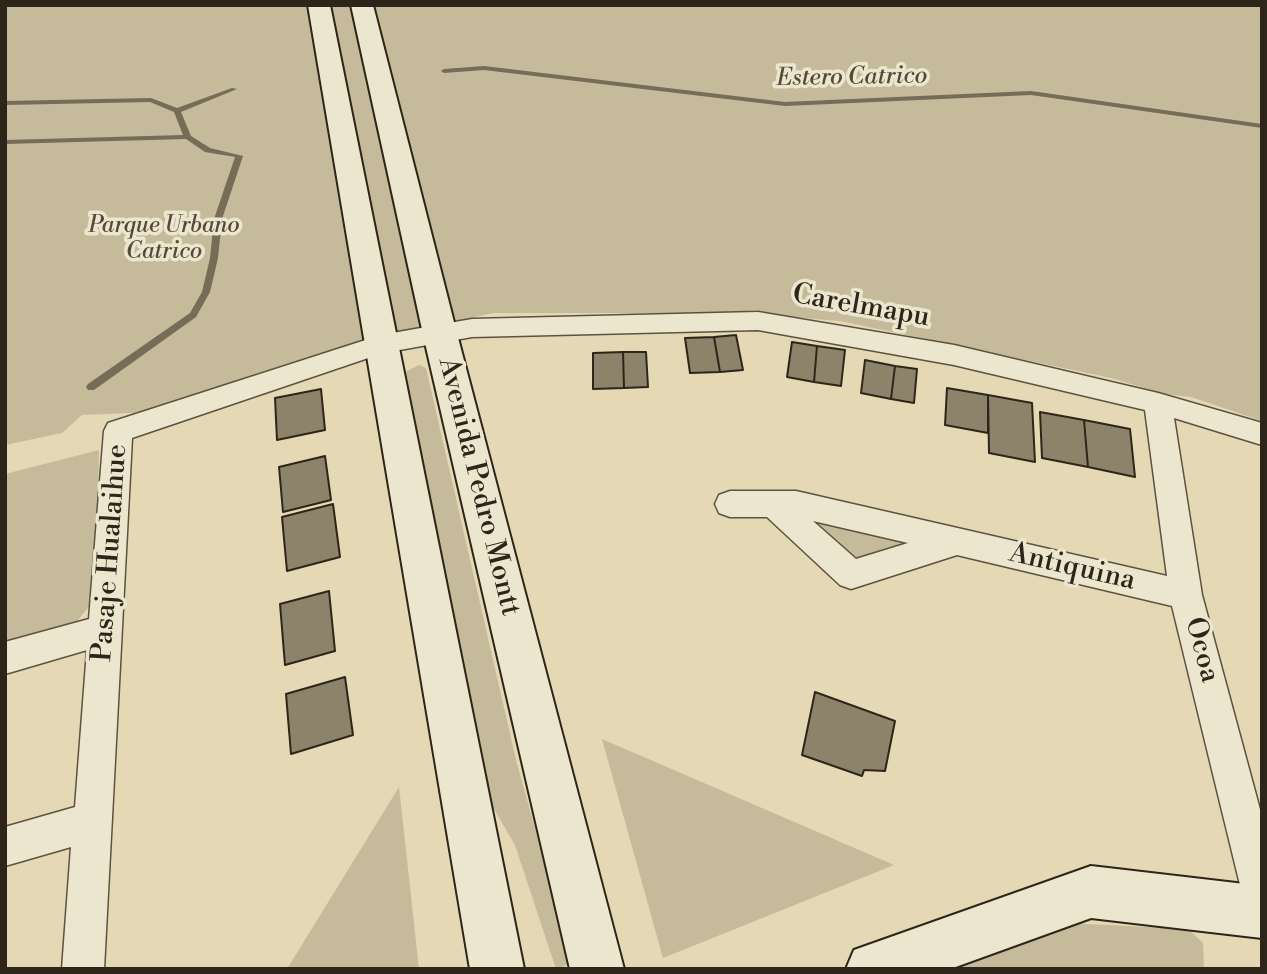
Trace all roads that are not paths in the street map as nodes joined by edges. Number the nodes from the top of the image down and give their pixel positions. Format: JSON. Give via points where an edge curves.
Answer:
{"nodes":[{"id":1,"x":319,"y":5,"type":"edge"},
{"id":2,"x":362,"y":5,"type":"edge"},
{"id":3,"x":440,"y":334,"type":"junction"},
{"id":4,"x":381,"y":344,"type":"junction"},
{"id":5,"x":1158,"y":403,"type":"junction"},
{"id":6,"x":1262,"y":434,"type":"edge"},
{"id":7,"x":773,"y":503,"type":"junction"},
{"id":8,"x":730,"y":504,"type":"dead end"},
{"id":9,"x":958,"y":541,"type":"junction"},
{"id":10,"x":1186,"y":594,"type":"junction"},
{"id":11,"x":107,"y":629,"type":"junction"},
{"id":12,"x":5,"y":658,"type":"edge"},
{"id":13,"x":93,"y":821,"type":"junction"},
{"id":14,"x":5,"y":848,"type":"edge"},
{"id":15,"x":1262,"y":893,"type":"edge"},
{"id":16,"x":1262,"y":912,"type":"edge"},
{"id":17,"x":83,"y":969,"type":"edge"},
{"id":18,"x":497,"y":969,"type":"edge"},
{"id":19,"x":597,"y":969,"type":"edge"},
{"id":20,"x":873,"y":969,"type":"edge"}],
"edges":[{"from":1,"to":4,"type":"main road"},
{"from":2,"to":3,"type":"main road","name":"Avenida Pedro Montt"},
{"from":3,"to":4,"type":"street","name":"Pasaje Hualaihue"},
{"from":3,"to":5,"type":"street","name":"Carelmapu","via":[[472,328],[758,321],[954,355]]},
{"from":3,"to":19,"type":"main road","name":"Avenida Pedro Montt"},
{"from":4,"to":11,"type":"street","name":"Pasaje Hualaihue","via":[[118,431]]},
{"from":4,"to":18,"type":"main road"},
{"from":5,"to":6,"type":"street","name":"Carelmapu"},
{"from":5,"to":10,"type":"street","name":"Ocoa"},
{"from":7,"to":8,"type":"street","name":"Antiquina"},
{"from":7,"to":9,"type":"street","name":"Antiquina"},
{"from":7,"to":9,"type":"street","via":[[851,576]]},
{"from":9,"to":10,"type":"street","name":"Antiquina"},
{"from":10,"to":15,"type":"street","name":"Ocoa"},
{"from":11,"to":12,"type":"street"},
{"from":11,"to":13,"type":"street","name":"Pasaje Hualaihue"},
{"from":13,"to":14,"type":"street"},
{"from":13,"to":17,"type":"street","name":"Pasaje Hualaihue"},
{"from":16,"to":20,"type":"main road","via":[[1091,892]]}]}
